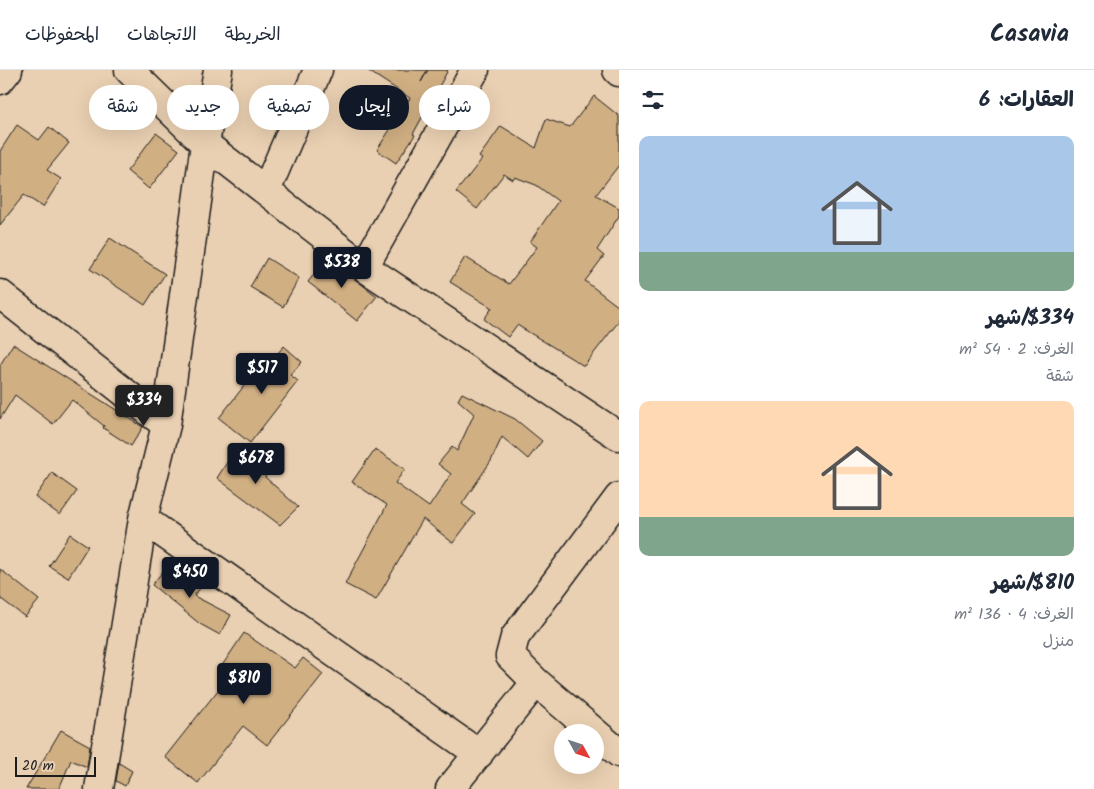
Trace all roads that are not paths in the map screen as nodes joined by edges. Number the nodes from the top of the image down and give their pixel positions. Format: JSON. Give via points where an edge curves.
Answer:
{"nodes":[{"id":1,"x":8,"y":70,"type":"edge"},
{"id":2,"x":129,"y":70,"type":"edge"},
{"id":3,"x":218,"y":70,"type":"edge"},
{"id":4,"x":318,"y":70,"type":"edge"},
{"id":5,"x":475,"y":70,"type":"edge"},
{"id":6,"x":0,"y":80,"type":"edge"},
{"id":7,"x":205,"y":144,"type":"junction"},
{"id":8,"x":266,"y":191,"type":"junction"},
{"id":9,"x":364,"y":267,"type":"junction"},
{"id":10,"x":4,"y":306,"type":"edge"},
{"id":11,"x":166,"y":425,"type":"junction"},
{"id":12,"x":619,"y":436,"type":"edge"},
{"id":13,"x":619,"y":497,"type":"edge"},
{"id":14,"x":143,"y":520,"type":"junction"},
{"id":15,"x":536,"y":682,"type":"junction"},
{"id":16,"x":619,"y":752,"type":"edge"},
{"id":17,"x":478,"y":754,"type":"junction"},
{"id":18,"x":99,"y":789,"type":"edge"},
{"id":19,"x":450,"y":789,"type":"edge"}],
"edges":[{"from":1,"to":6,"type":"street"},
{"from":2,"to":7,"type":"street"},
{"from":3,"to":7,"type":"street"},
{"from":4,"to":8,"type":"street"},
{"from":5,"to":9,"type":"street"},
{"from":7,"to":8,"type":"street"},
{"from":7,"to":11,"type":"street"},
{"from":8,"to":9,"type":"street"},
{"from":9,"to":12,"type":"street"},
{"from":10,"to":11,"type":"street"},
{"from":11,"to":14,"type":"street"},
{"from":13,"to":15,"type":"street","via":[[515,637],[510,656]]},
{"from":14,"to":17,"type":"street"},
{"from":14,"to":18,"type":"street"},
{"from":15,"to":16,"type":"street"},
{"from":15,"to":17,"type":"street"},
{"from":17,"to":19,"type":"street"}]}
